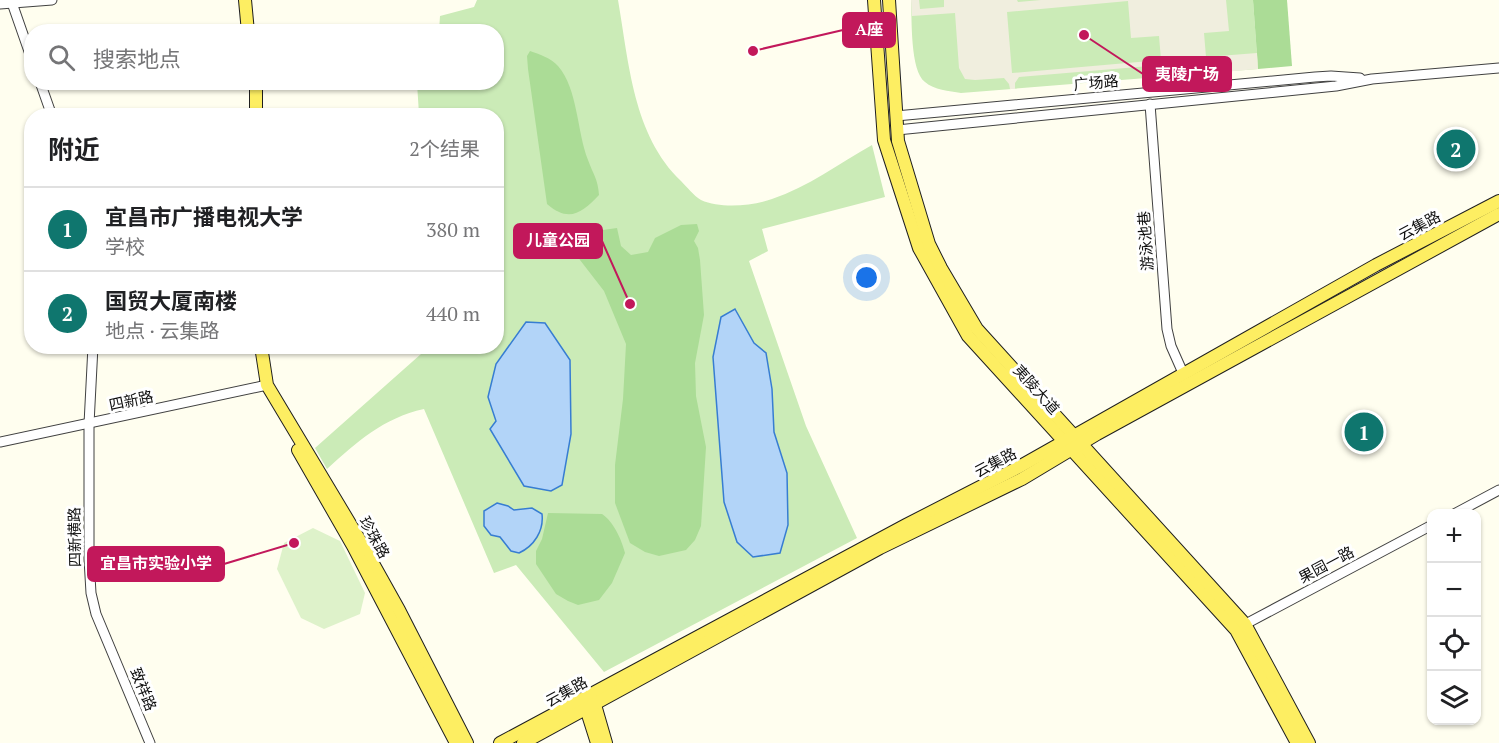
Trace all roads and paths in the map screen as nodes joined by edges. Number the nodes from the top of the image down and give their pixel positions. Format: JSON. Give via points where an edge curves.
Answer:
{"nodes":[{"id":1,"x":52,"y":0,"type":"edge"},
{"id":2,"x":245,"y":0,"type":"edge"},
{"id":3,"x":253,"y":0,"type":"edge"},
{"id":4,"x":874,"y":0,"type":"edge"},
{"id":5,"x":889,"y":0,"type":"edge"},
{"id":6,"x":12,"y":2,"type":"edge"},
{"id":7,"x":0,"y":4,"type":"edge"},
{"id":8,"x":247,"y":24,"type":"edge"},
{"id":9,"x":254,"y":24,"type":"edge"},
{"id":10,"x":24,"y":37,"type":"edge"},
{"id":11,"x":1499,"y":68,"type":"edge"},
{"id":12,"x":1372,"y":79,"type":"junction"},
{"id":13,"x":43,"y":90,"type":"edge"},
{"id":14,"x":249,"y":90,"type":"edge"},
{"id":15,"x":256,"y":90,"type":"edge"},
{"id":16,"x":1150,"y":104,"type":"junction"},
{"id":17,"x":49,"y":108,"type":"edge"},
{"id":18,"x":249,"y":108,"type":"edge"},
{"id":19,"x":256,"y":108,"type":"edge"},
{"id":20,"x":896,"y":116,"type":"junction"},
{"id":21,"x":897,"y":130,"type":"junction"},
{"id":22,"x":1499,"y":201,"type":"edge"},
{"id":23,"x":1499,"y":214,"type":"edge"},
{"id":24,"x":93,"y":354,"type":"edge"},
{"id":25,"x":255,"y":354,"type":"edge"},
{"id":26,"x":261,"y":354,"type":"edge"},
{"id":27,"x":1183,"y":373,"type":"junction"},
{"id":28,"x":263,"y":386,"type":"junction"},
{"id":29,"x":89,"y":424,"type":"junction"},
{"id":30,"x":0,"y":442,"type":"edge"},
{"id":31,"x":1073,"y":443,"type":"junction"},
{"id":32,"x":1499,"y":490,"type":"edge"},
{"id":33,"x":1462,"y":509,"type":"edge"},
{"id":34,"x":1427,"y":527,"type":"edge"},
{"id":35,"x":1240,"y":627,"type":"junction"},
{"id":36,"x":110,"y":647,"type":"joint"},
{"id":37,"x":589,"y":701,"type":"junction"},
{"id":38,"x":150,"y":743,"type":"edge"},
{"id":39,"x":456,"y":743,"type":"edge"},
{"id":40,"x":466,"y":743,"type":"edge"},
{"id":41,"x":500,"y":743,"type":"edge"},
{"id":42,"x":523,"y":743,"type":"edge"},
{"id":43,"x":597,"y":743,"type":"edge"},
{"id":44,"x":606,"y":743,"type":"edge"},
{"id":45,"x":1297,"y":743,"type":"edge"},
{"id":46,"x":1309,"y":743,"type":"edge"}],
"edges":[{"from":1,"to":6,"type":"street"},
{"from":2,"to":8,"type":"main road"},
{"from":3,"to":9,"type":"main road"},
{"from":4,"to":31,"type":"main road","name":"夷陵大道","via":[[884,140],[919,248],[968,336]]},
{"from":5,"to":20,"type":"main road","name":"夷陵大道"},
{"from":6,"to":7,"type":"street"},
{"from":6,"to":10,"type":"street"},
{"from":11,"to":12,"type":"street","name":"广场路"},
{"from":12,"to":16,"type":"street","name":"广场路"},
{"from":12,"to":20,"type":"street","name":"广场路","via":[[1315,77]]},
{"from":13,"to":17,"type":"street"},
{"from":14,"to":18,"type":"main road"},
{"from":15,"to":19,"type":"main road"},
{"from":16,"to":21,"type":"street","name":"广场路"},
{"from":16,"to":27,"type":"street","name":"游泳池巷","via":[[1167,329]]},
{"from":20,"to":21,"type":"main road","name":"夷陵大道"},
{"from":21,"to":31,"type":"main road","name":"夷陵大道","via":[[929,244],[977,329]]},
{"from":22,"to":27,"type":"main road","name":"云集路"},
{"from":23,"to":31,"type":"main road","name":"云集路"},
{"from":24,"to":29,"type":"street","name":"四新横路"},
{"from":25,"to":28,"type":"main road","name":"珍珠路"},
{"from":26,"to":28,"type":"main road","name":"珍珠路"},
{"from":27,"to":31,"type":"main road","name":"云集路"},
{"from":28,"to":29,"type":"street","name":"四新路"},
{"from":28,"to":39,"type":"main road","name":"珍珠路","via":[[353,546]]},
{"from":28,"to":40,"type":"main road","name":"珍珠路","via":[[361,542]]},
{"from":29,"to":30,"type":"street","name":"四新路"},
{"from":29,"to":36,"type":"street","name":"四新横路","via":[[91,593]]},
{"from":31,"to":35,"type":"main road","name":"夷陵大道"},
{"from":31,"to":37,"type":"main road","name":"云集路","via":[[1022,479],[880,548]]},
{"from":32,"to":33,"type":"street"},
{"from":34,"to":35,"type":"street","name":"果园一路"},
{"from":35,"to":45,"type":"main road","name":"夷陵大道"},
{"from":35,"to":46,"type":"main road","name":"夷陵大道"},
{"from":36,"to":38,"type":"street","name":"致祥路"},
{"from":37,"to":41,"type":"main road","name":"云集路"},
{"from":37,"to":42,"type":"main road","name":"云集路"},
{"from":37,"to":43,"type":"main road"},
{"from":37,"to":44,"type":"main road"}]}
